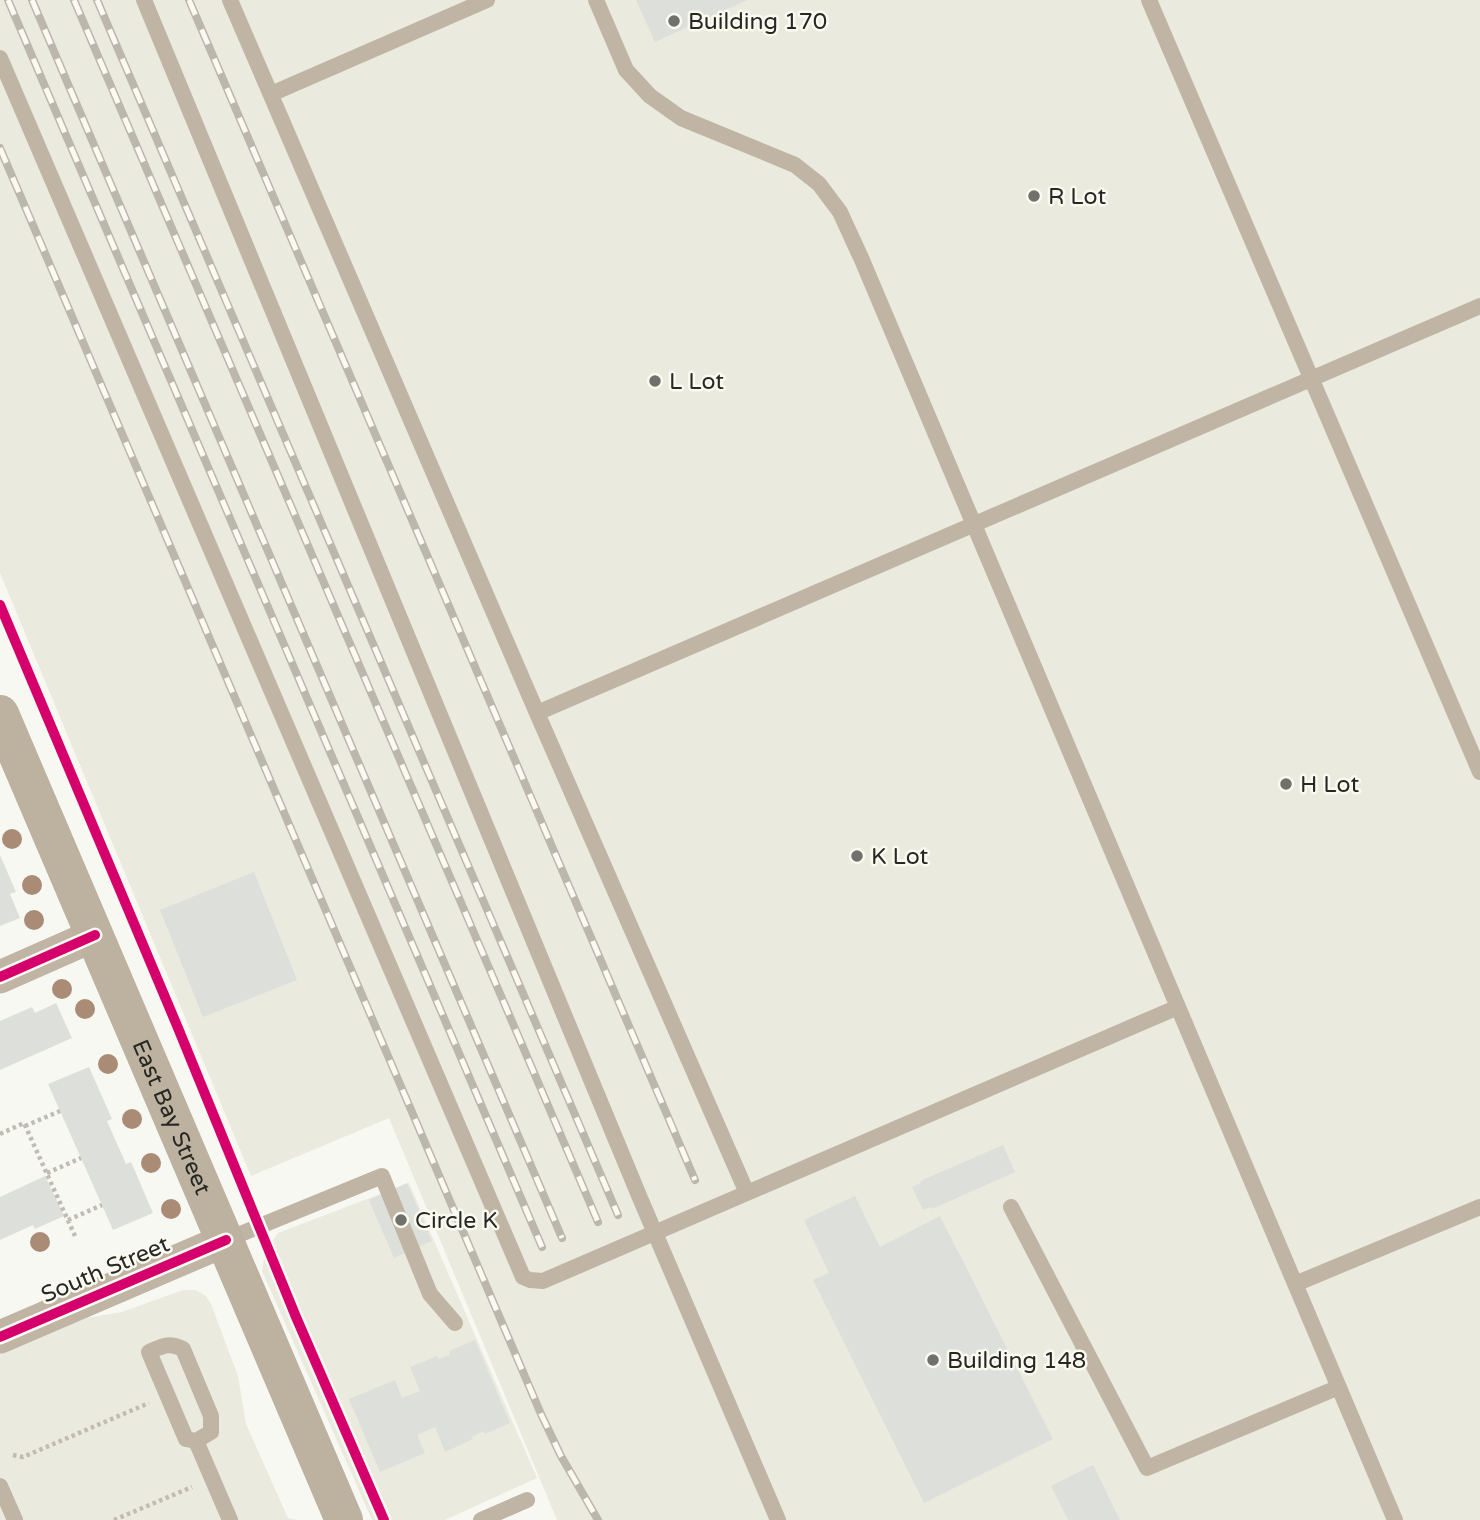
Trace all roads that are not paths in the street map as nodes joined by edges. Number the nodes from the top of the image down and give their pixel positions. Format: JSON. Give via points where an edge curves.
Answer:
{"nodes":[{"id":1,"x":144,"y":0,"type":"edge"},
{"id":2,"x":230,"y":0,"type":"edge"},
{"id":3,"x":487,"y":0,"type":"edge"},
{"id":4,"x":596,"y":0,"type":"edge"},
{"id":5,"x":1149,"y":0,"type":"edge"},
{"id":6,"x":0,"y":58,"type":"edge"},
{"id":7,"x":271,"y":93,"type":"junction"},
{"id":8,"x":1480,"y":306,"type":"edge"},
{"id":9,"x":1311,"y":379,"type":"junction"},
{"id":10,"x":974,"y":525,"type":"junction"},
{"id":11,"x":537,"y":713,"type":"junction"},
{"id":12,"x":0,"y":714,"type":"edge"},
{"id":13,"x":1480,"y":772,"type":"edge"},
{"id":14,"x":95,"y":935,"type":"junction"},
{"id":15,"x":0,"y":977,"type":"edge"},
{"id":16,"x":1178,"y":1007,"type":"junction"},
{"id":17,"x":747,"y":1193,"type":"junction"},
{"id":18,"x":1480,"y":1207,"type":"edge"},
{"id":19,"x":1011,"y":1208,"type":"dead end"},
{"id":20,"x":655,"y":1232,"type":"junction"},
{"id":21,"x":226,"y":1241,"type":"junction"},
{"id":22,"x":1295,"y":1284,"type":"junction"},
{"id":23,"x":455,"y":1324,"type":"dead end"},
{"id":24,"x":0,"y":1337,"type":"edge"},
{"id":25,"x":1339,"y":1387,"type":"junction"},
{"id":26,"x":196,"y":1441,"type":"junction"},
{"id":27,"x":0,"y":1486,"type":"edge"},
{"id":28,"x":527,"y":1500,"type":"dead end"},
{"id":29,"x":15,"y":1520,"type":"edge"},
{"id":30,"x":230,"y":1520,"type":"edge"},
{"id":31,"x":344,"y":1520,"type":"edge"},
{"id":32,"x":481,"y":1520,"type":"edge"},
{"id":33,"x":778,"y":1520,"type":"edge"},
{"id":34,"x":1395,"y":1520,"type":"edge"}],
"edges":[{"from":1,"to":20,"type":"lane"},
{"from":2,"to":7,"type":"lane"},
{"from":3,"to":7,"type":"lane"},
{"from":4,"to":10,"type":"lane","via":[[626,70],[650,96],[681,118],[795,165],[820,184],[833,202]]},
{"from":5,"to":9,"type":"lane"},
{"from":6,"to":20,"type":"lane","via":[[523,1277],[543,1281]]},
{"from":7,"to":11,"type":"lane"},
{"from":8,"to":9,"type":"lane"},
{"from":9,"to":10,"type":"lane"},
{"from":9,"to":13,"type":"lane"},
{"from":10,"to":11,"type":"lane"},
{"from":10,"to":16,"type":"lane"},
{"from":11,"to":17,"type":"lane"},
{"from":12,"to":14,"type":"main road","name":"East Bay Street"},
{"from":14,"to":15,"type":"street"},
{"from":14,"to":21,"type":"main road","name":"East Bay Street"},
{"from":16,"to":17,"type":"lane"},
{"from":16,"to":22,"type":"lane"},
{"from":17,"to":20,"type":"lane"},
{"from":18,"to":22,"type":"lane"},
{"from":19,"to":25,"type":"lane","via":[[1147,1468]]},
{"from":20,"to":33,"type":"lane"},
{"from":21,"to":23,"type":"lane","via":[[382,1176],[430,1294]]},
{"from":21,"to":24,"type":"street","name":"South Street"},
{"from":21,"to":31,"type":"main road","name":"East Bay Street"},
{"from":22,"to":25,"type":"lane"},
{"from":25,"to":34,"type":"lane"},
{"from":26,"to":26,"type":"lane","via":[[186,1439],[149,1352],[173,1344],[183,1349],[211,1416],[211,1432]]},
{"from":26,"to":30,"type":"lane"},
{"from":27,"to":29,"type":"lane"},
{"from":28,"to":32,"type":"lane"}]}
